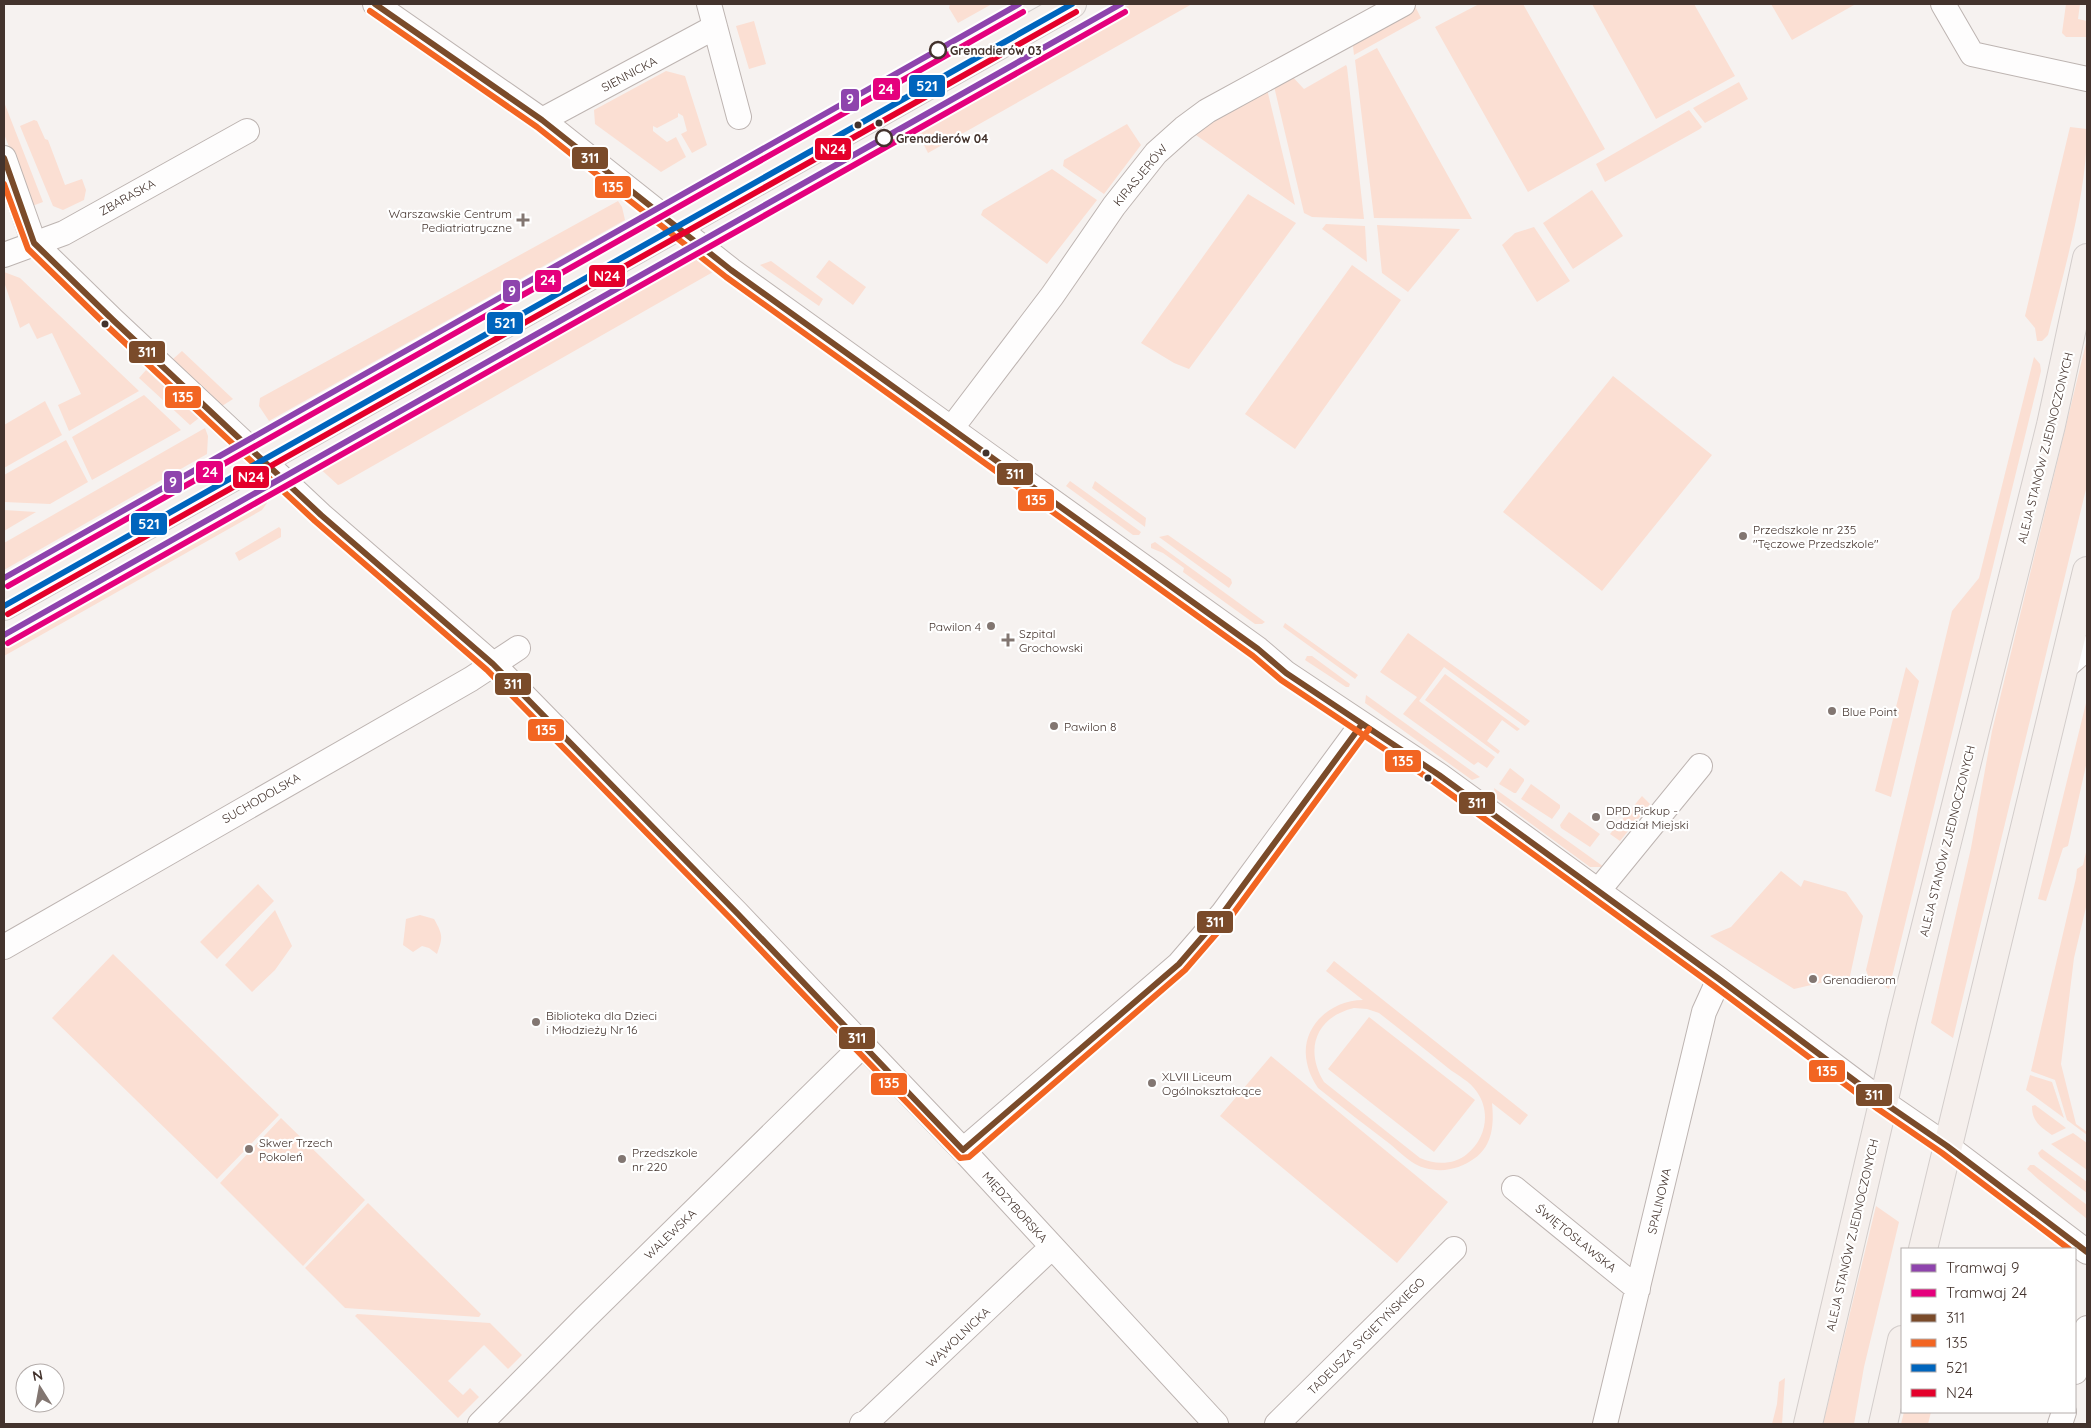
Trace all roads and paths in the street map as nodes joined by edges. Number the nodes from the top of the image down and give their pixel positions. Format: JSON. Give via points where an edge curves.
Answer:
{"nodes":[{"id":1,"x":376,"y":4,"type":"edge"},
{"id":2,"x":709,"y":4,"type":"edge"},
{"id":3,"x":1072,"y":4,"type":"edge"},
{"id":4,"x":1403,"y":4,"type":"edge"},
{"id":5,"x":1942,"y":4,"type":"edge"},
{"id":6,"x":715,"y":27,"type":"junction"},
{"id":7,"x":2087,"y":79,"type":"edge"},
{"id":8,"x":739,"y":117,"type":"dead end"},
{"id":9,"x":542,"y":120,"type":"junction"},
{"id":10,"x":247,"y":131,"type":"dead end"},
{"id":11,"x":4,"y":158,"type":"edge"},
{"id":12,"x":676,"y":226,"type":"junction"},
{"id":13,"x":34,"y":242,"type":"junction"},
{"id":14,"x":4,"y":255,"type":"edge"},
{"id":15,"x":2087,"y":258,"type":"edge"},
{"id":16,"x":951,"y":429,"type":"junction"},
{"id":17,"x":262,"y":460,"type":"junction"},
{"id":18,"x":2087,"y":571,"type":"edge"},
{"id":19,"x":4,"y":606,"type":"edge"},
{"id":20,"x":518,"y":648,"type":"dead end"},
{"id":21,"x":2087,"y":648,"type":"edge"},
{"id":22,"x":493,"y":664,"type":"junction"},
{"id":23,"x":2064,"y":668,"type":"junction"},
{"id":24,"x":1362,"y":724,"type":"junction"},
{"id":25,"x":1700,"y":766,"type":"dead end"},
{"id":26,"x":1598,"y":891,"type":"junction"},
{"id":27,"x":4,"y":948,"type":"edge"},
{"id":28,"x":1719,"y":979,"type":"junction"},
{"id":29,"x":862,"y":1046,"type":"junction"},
{"id":30,"x":1883,"y":1102,"type":"junction"},
{"id":31,"x":1947,"y":1146,"type":"junction"},
{"id":32,"x":963,"y":1150,"type":"junction"},
{"id":33,"x":1514,"y":1188,"type":"dead end"},
{"id":34,"x":1052,"y":1248,"type":"junction"},
{"id":35,"x":1454,"y":1248,"type":"dead end"},
{"id":36,"x":1923,"y":1248,"type":"edge"},
{"id":37,"x":2087,"y":1252,"type":"edge"},
{"id":38,"x":1638,"y":1289,"type":"junction"},
{"id":39,"x":2087,"y":1328,"type":"edge"},
{"id":40,"x":1901,"y":1344,"type":"edge"},
{"id":41,"x":2076,"y":1368,"type":"edge"},
{"id":42,"x":489,"y":1422,"type":"edge"},
{"id":43,"x":862,"y":1424,"type":"edge"},
{"id":44,"x":1216,"y":1424,"type":"edge"},
{"id":45,"x":1277,"y":1424,"type":"edge"},
{"id":46,"x":1605,"y":1424,"type":"edge"},
{"id":47,"x":1808,"y":1424,"type":"edge"},
{"id":48,"x":1883,"y":1424,"type":"edge"}],
"edges":[{"from":1,"to":9,"type":"street"},
{"from":2,"to":6,"type":"street"},
{"from":3,"to":12,"type":"main road"},
{"from":4,"to":16,"type":"street","name":"KIRASJERÓW","via":[[1207,111],[1156,153]]},
{"from":5,"to":7,"type":"street","via":[[1972,54]]},
{"from":6,"to":8,"type":"street"},
{"from":6,"to":9,"type":"street","name":"SIENNICKA"},
{"from":9,"to":12,"type":"street"},
{"from":10,"to":13,"type":"street","name":"ZBARASKA","via":[[64,232]]},
{"from":11,"to":13,"type":"street","name":"MIĘDZYBORSKA"},
{"from":12,"to":16,"type":"street","via":[[731,270]]},
{"from":12,"to":17,"type":"main road"},
{"from":13,"to":14,"type":"street","name":"ZBARASKA"},
{"from":13,"to":17,"type":"street","name":"MIĘDZYBORSKA"},
{"from":15,"to":30,"type":"main road","name":"ALEJA STANÓW ZJEDNOCZONYCH","via":[[2051,424]]},
{"from":16,"to":24,"type":"street","via":[[1258,649],[1286,673]]},
{"from":17,"to":19,"type":"main road"},
{"from":17,"to":22,"type":"street","name":"MIĘDZYBORSKA"},
{"from":18,"to":23,"type":"main road"},
{"from":20,"to":22,"type":"street","name":"SUCHODOLSKA"},
{"from":21,"to":23,"type":"street"},
{"from":22,"to":27,"type":"street","name":"SUCHODOLSKA"},
{"from":22,"to":29,"type":"street","name":"MIĘDZYBORSKA"},
{"from":23,"to":31,"type":"main road"},
{"from":24,"to":26,"type":"street","via":[[1439,775]]},
{"from":24,"to":32,"type":"street","via":[[1223,913],[1179,964]]},
{"from":25,"to":26,"type":"street"},
{"from":26,"to":28,"type":"street"},
{"from":28,"to":30,"type":"street"},
{"from":28,"to":38,"type":"street","name":"SPALINOWA","via":[[1704,1012]]},
{"from":29,"to":32,"type":"street","name":"MIĘDZYBORSKA"},
{"from":29,"to":42,"type":"street","name":"WALEWSKA","via":[[586,1317]]},
{"from":30,"to":31,"type":"street"},
{"from":30,"to":47,"type":"main road","name":"ALEJA STANÓW ZJEDNOCZONYCH"},
{"from":31,"to":36,"type":"main road"},
{"from":31,"to":37,"type":"street"},
{"from":32,"to":34,"type":"street","name":"MIĘDZYBORSKA"},
{"from":33,"to":38,"type":"street","name":"ŚWIĘTOSŁAWSKA"},
{"from":34,"to":43,"type":"street","name":"WĄWOLNICKA"},
{"from":34,"to":44,"type":"street","name":"MIĘDZYBORSKA"},
{"from":35,"to":45,"type":"street","name":"TADEUSZA SYGIETYŃSKIEGO"},
{"from":38,"to":46,"type":"street","name":"SPALINOWA"},
{"from":39,"to":41,"type":"street"},
{"from":40,"to":48,"type":"main road"}]}
